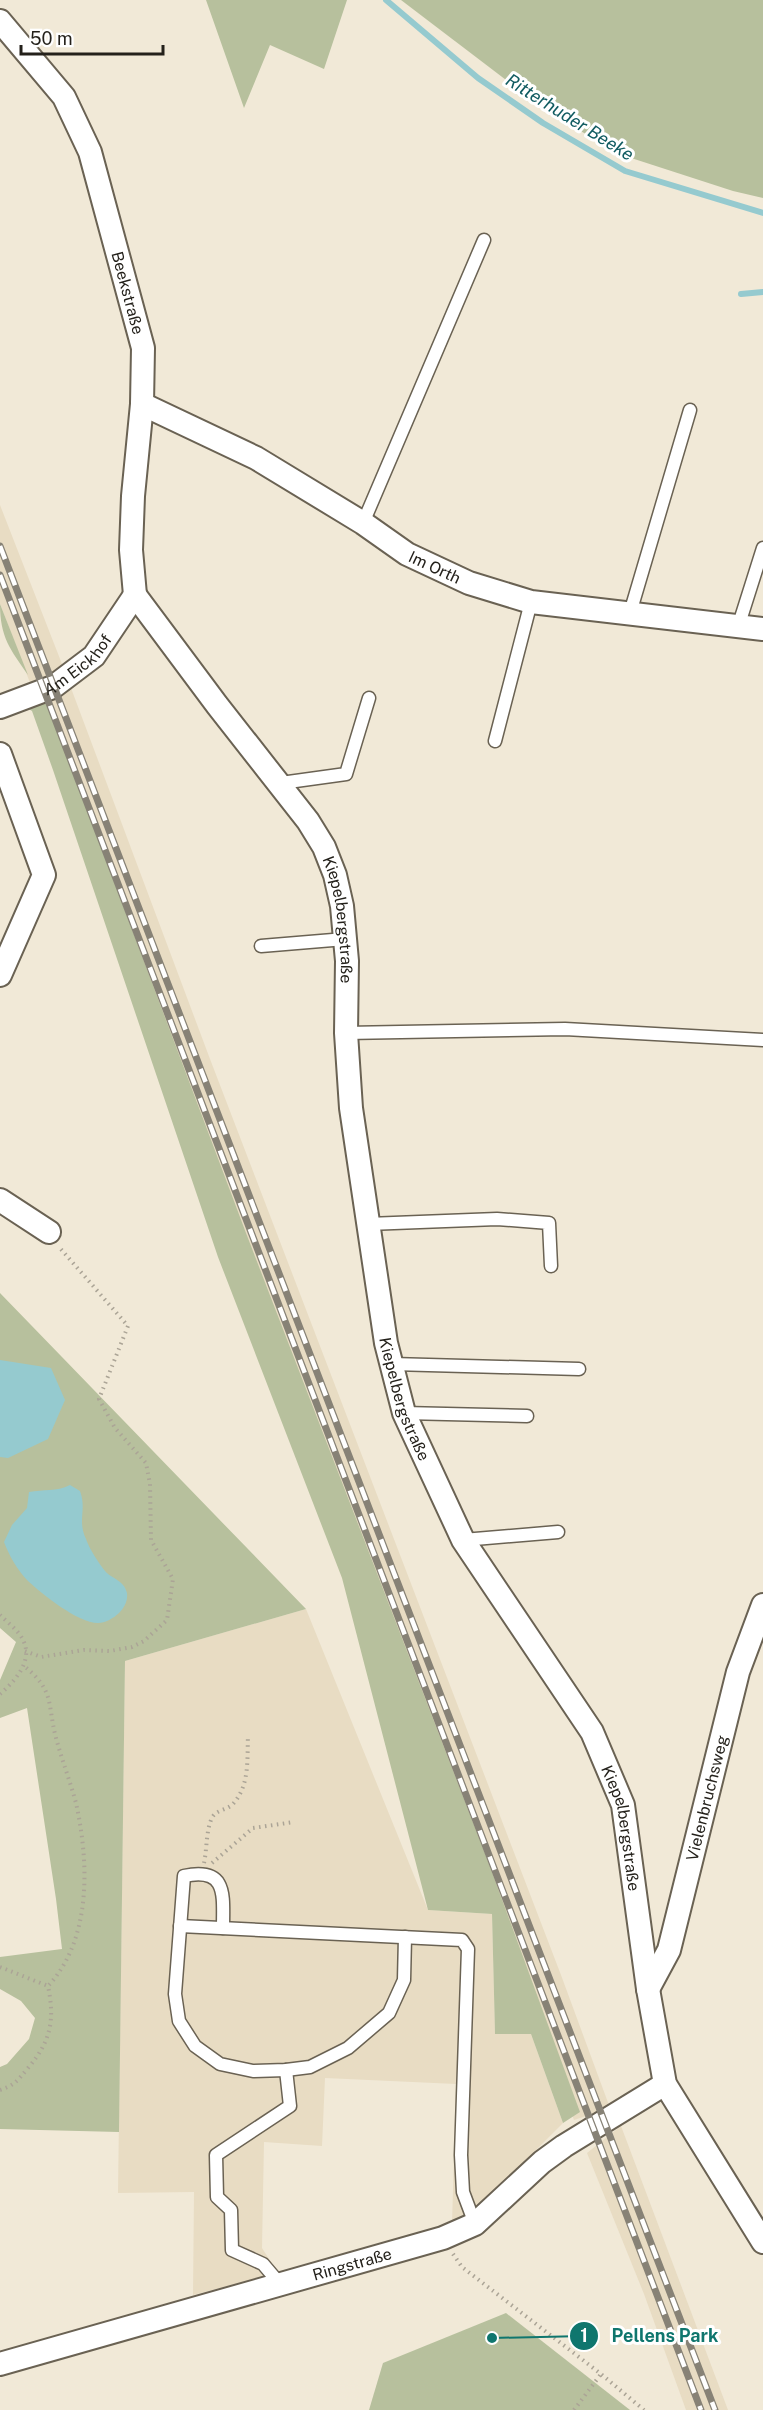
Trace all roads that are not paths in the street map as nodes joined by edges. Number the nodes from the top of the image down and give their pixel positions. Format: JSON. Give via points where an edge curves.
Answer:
{"nodes":[{"id":1,"x":0,"y":21,"type":"edge"},
{"id":2,"x":484,"y":240,"type":"dead end"},
{"id":3,"x":142,"y":404,"type":"junction"},
{"id":4,"x":690,"y":410,"type":"dead end"},
{"id":5,"x":363,"y":523,"type":"junction"},
{"id":6,"x":763,"y":548,"type":"edge"},
{"id":7,"x":135,"y":595,"type":"junction"},
{"id":8,"x":531,"y":602,"type":"junction"},
{"id":9,"x":630,"y":613,"type":"junction"},
{"id":10,"x":739,"y":624,"type":"junction"},
{"id":11,"x":763,"y":628,"type":"edge"},
{"id":12,"x":369,"y":698,"type":"dead end"},
{"id":13,"x":0,"y":707,"type":"edge"},
{"id":14,"x":495,"y":741,"type":"dead end"},
{"id":15,"x":0,"y":754,"type":"edge"},
{"id":16,"x":281,"y":783,"type":"junction"},
{"id":17,"x":345,"y":939,"type":"junction"},
{"id":18,"x":261,"y":946,"type":"dead end"},
{"id":19,"x":0,"y":975,"type":"edge"},
{"id":20,"x":346,"y":1034,"type":"junction"},
{"id":21,"x":763,"y":1040,"type":"edge"},
{"id":22,"x":0,"y":1200,"type":"edge"},
{"id":23,"x":368,"y":1224,"type":"junction"},
{"id":24,"x":48,"y":1232,"type":"dead end"},
{"id":25,"x":551,"y":1266,"type":"dead end"},
{"id":26,"x":392,"y":1364,"type":"junction"},
{"id":27,"x":579,"y":1369,"type":"dead end"},
{"id":28,"x":404,"y":1413,"type":"junction"},
{"id":29,"x":527,"y":1416,"type":"dead end"},
{"id":30,"x":558,"y":1532,"type":"dead end"},
{"id":31,"x":463,"y":1540,"type":"junction"},
{"id":32,"x":763,"y":1605,"type":"edge"},
{"id":33,"x":180,"y":1926,"type":"junction"},
{"id":34,"x":223,"y":1928,"type":"junction"},
{"id":35,"x":405,"y":1937,"type":"junction"},
{"id":36,"x":648,"y":1989,"type":"junction"},
{"id":37,"x":286,"y":2070,"type":"junction"},
{"id":38,"x":664,"y":2084,"type":"junction"},
{"id":39,"x":475,"y":2224,"type":"junction"},
{"id":40,"x":763,"y":2242,"type":"edge"},
{"id":41,"x":280,"y":2284,"type":"junction"},
{"id":42,"x":0,"y":2364,"type":"edge"}],
"edges":[{"from":1,"to":3,"type":"street","name":"Beekstraße","via":[[64,97],[90,152],[143,348]]},
{"from":2,"to":5,"type":"lane"},
{"from":3,"to":5,"type":"street","name":"Im Orth","via":[[256,458]]},
{"from":3,"to":7,"type":"street","name":"Beekstraße","via":[[131,550]]},
{"from":4,"to":9,"type":"lane"},
{"from":5,"to":8,"type":"street","name":"Im Orth","via":[[407,554],[469,583]]},
{"from":6,"to":10,"type":"lane"},
{"from":7,"to":13,"type":"street","name":"Am Eickhof","via":[[93,656],[53,687]]},
{"from":7,"to":16,"type":"street","name":"Kiepelbergstraße"},
{"from":8,"to":9,"type":"street","name":"Im Orth"},
{"from":8,"to":14,"type":"lane"},
{"from":9,"to":10,"type":"street","name":"Im Orth"},
{"from":10,"to":11,"type":"street","name":"Im Orth"},
{"from":12,"to":16,"type":"lane","via":[[346,774]]},
{"from":15,"to":19,"type":"street","via":[[44,875]]},
{"from":16,"to":17,"type":"street","name":"Kiepelbergstraße","via":[[324,847],[342,906]]},
{"from":17,"to":18,"type":"lane"},
{"from":17,"to":20,"type":"street","name":"Kiepelbergstraße"},
{"from":20,"to":21,"type":"lane","via":[[565,1029]]},
{"from":20,"to":23,"type":"street","name":"Kiepelbergstraße","via":[[351,1108]]},
{"from":22,"to":24,"type":"street"},
{"from":23,"to":25,"type":"lane","via":[[497,1219],[549,1223]]},
{"from":23,"to":26,"type":"street","name":"Kiepelbergstraße"},
{"from":26,"to":27,"type":"lane"},
{"from":26,"to":28,"type":"street","name":"Kiepelbergstraße"},
{"from":28,"to":29,"type":"lane"},
{"from":28,"to":31,"type":"street","name":"Kiepelbergstraße"},
{"from":30,"to":31,"type":"lane"},
{"from":31,"to":36,"type":"street","name":"Kiepelbergstraße","via":[[592,1732],[623,1805]]},
{"from":32,"to":36,"type":"street","name":"Vielenbruchsweg","via":[[738,1672],[669,1950]]},
{"from":33,"to":34,"type":"lane"},
{"from":33,"to":34,"type":"lane","via":[[184,1876],[202,1872],[220,1885]]},
{"from":33,"to":37,"type":"lane","via":[[176,2003],[179,2021],[195,2046],[220,2064],[253,2071]]},
{"from":34,"to":35,"type":"lane"},
{"from":35,"to":37,"type":"lane","via":[[404,1980],[389,2013],[348,2048],[310,2067]]},
{"from":35,"to":39,"type":"lane","via":[[462,1940],[468,1949],[460,2155],[463,2192]]},
{"from":36,"to":38,"type":"street","name":"Kiepelbergstraße"},
{"from":37,"to":41,"type":"lane","via":[[290,2106],[216,2155],[217,2197],[231,2210],[232,2250],[262,2264]]},
{"from":38,"to":39,"type":"street","name":"Ringstraße","via":[[556,2151]]},
{"from":38,"to":40,"type":"street","name":"Kiepelbergstraße"},
{"from":39,"to":41,"type":"street","name":"Ringstraße","via":[[443,2238]]},
{"from":41,"to":42,"type":"street","name":"Ringstraße"}]}
